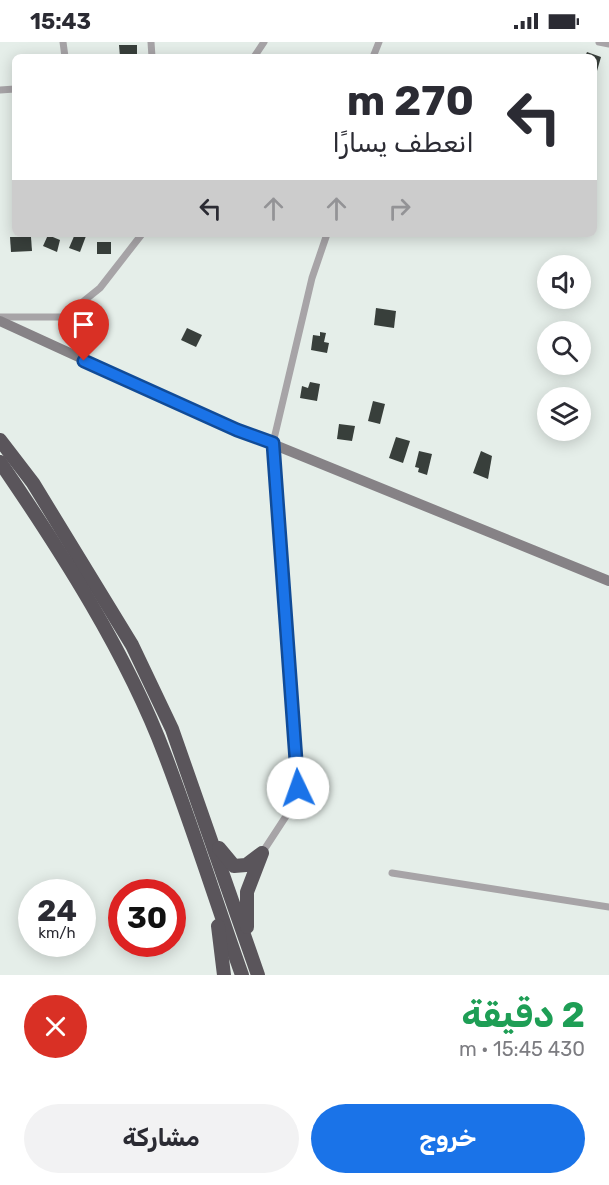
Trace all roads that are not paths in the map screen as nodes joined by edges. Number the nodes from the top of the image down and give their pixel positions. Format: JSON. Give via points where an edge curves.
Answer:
{"nodes":[{"id":1,"x":599,"y":42,"type":"edge"},
{"id":2,"x":609,"y":44,"type":"edge"},
{"id":3,"x":140,"y":237,"type":"edge"},
{"id":4,"x":326,"y":237,"type":"edge"},
{"id":5,"x":0,"y":319,"type":"edge"},
{"id":6,"x":0,"y":440,"type":"edge"},
{"id":7,"x":273,"y":443,"type":"junction"},
{"id":8,"x":0,"y":462,"type":"edge"},
{"id":9,"x":609,"y":581,"type":"edge"},
{"id":10,"x":210,"y":834,"type":"junction"},
{"id":11,"x":262,"y":853,"type":"junction"},
{"id":12,"x":392,"y":873,"type":"dead end"},
{"id":13,"x":209,"y":886,"type":"junction"},
{"id":14,"x":609,"y":907,"type":"edge"},
{"id":15,"x":256,"y":971,"type":"edge"},
{"id":16,"x":224,"y":975,"type":"edge"},
{"id":17,"x":242,"y":975,"type":"edge"}],
"edges":[{"from":1,"to":2,"type":"street"},
{"from":3,"to":5,"type":"street","via":[[100,288],[64,317]]},
{"from":4,"to":7,"type":"street","via":[[312,278]]},
{"from":5,"to":7,"type":"street","via":[[237,430]]},
{"from":6,"to":10,"type":"highway","via":[[33,483],[132,645],[172,729]]},
{"from":7,"to":9,"type":"street"},
{"from":7,"to":11,"type":"street","via":[[298,788],[292,807]]},
{"from":8,"to":13,"type":"highway","via":[[42,523],[130,681],[165,754]]},
{"from":10,"to":11,"type":"highway","via":[[234,866],[246,866]]},
{"from":10,"to":15,"type":"highway"},
{"from":11,"to":15,"type":"highway","via":[[245,903]]},
{"from":12,"to":14,"type":"street"},
{"from":13,"to":16,"type":"highway"},
{"from":13,"to":17,"type":"highway"}]}
